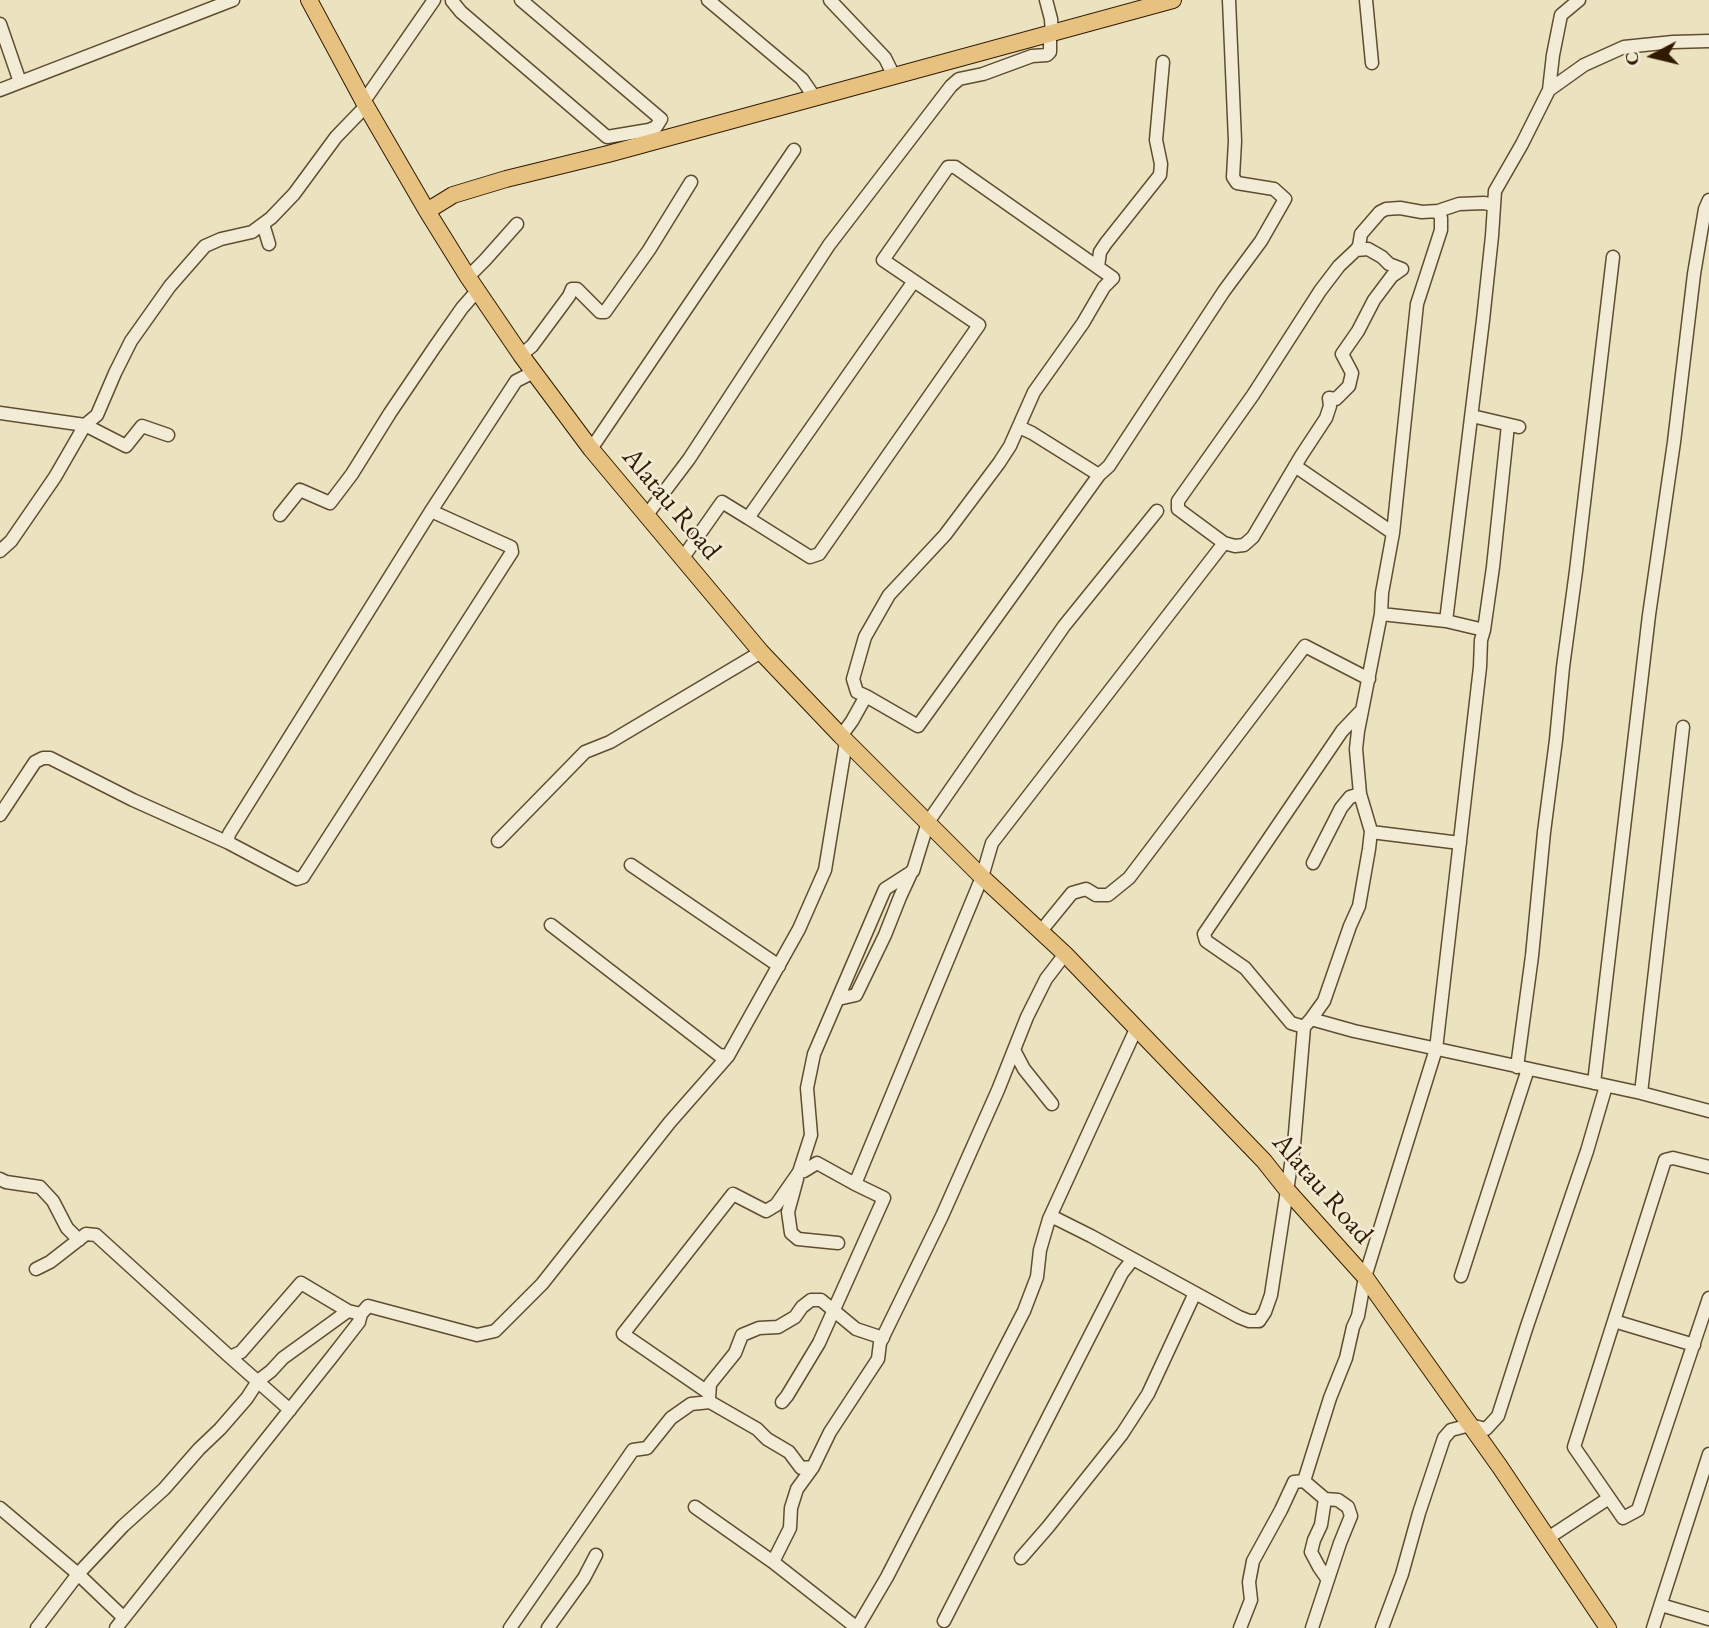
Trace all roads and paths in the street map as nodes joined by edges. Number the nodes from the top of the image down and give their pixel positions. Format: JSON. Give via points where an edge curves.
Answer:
{"nodes":[{"id":1,"x":233,"y":0,"type":"edge"},
{"id":2,"x":309,"y":0,"type":"edge"},
{"id":3,"x":434,"y":0,"type":"edge"},
{"id":4,"x":453,"y":0,"type":"edge"},
{"id":5,"x":521,"y":0,"type":"edge"},
{"id":6,"x":708,"y":0,"type":"edge"},
{"id":7,"x":830,"y":0,"type":"edge"},
{"id":8,"x":1045,"y":0,"type":"edge"},
{"id":9,"x":1173,"y":0,"type":"edge"},
{"id":10,"x":1229,"y":0,"type":"edge"},
{"id":11,"x":1366,"y":0,"type":"edge"},
{"id":12,"x":1579,"y":0,"type":"edge"},
{"id":13,"x":0,"y":24,"type":"edge"},
{"id":14,"x":1051,"y":34,"type":"junction"},
{"id":15,"x":1709,"y":41,"type":"edge"},
{"id":16,"x":1163,"y":62,"type":"dead end"},
{"id":17,"x":1372,"y":63,"type":"dead end"},
{"id":18,"x":894,"y":76,"type":"junction"},
{"id":19,"x":20,"y":82,"type":"junction"},
{"id":20,"x":0,"y":90,"type":"edge"},
{"id":21,"x":1549,"y":90,"type":"junction"},
{"id":22,"x":814,"y":98,"type":"junction"},
{"id":23,"x":365,"y":104,"type":"junction"},
{"id":24,"x":794,"y":150,"type":"dead end"},
{"id":25,"x":691,"y":183,"type":"dead end"},
{"id":26,"x":1709,"y":200,"type":"edge"},
{"id":27,"x":1494,"y":205,"type":"junction"},
{"id":28,"x":427,"y":211,"type":"junction"},
{"id":29,"x":1438,"y":211,"type":"junction"},
{"id":30,"x":517,"y":224,"type":"dead end"},
{"id":31,"x":263,"y":225,"type":"junction"},
{"id":32,"x":269,"y":244,"type":"dead end"},
{"id":33,"x":1356,"y":250,"type":"junction"},
{"id":34,"x":1613,"y":257,"type":"dead end"},
{"id":35,"x":1098,"y":267,"type":"junction"},
{"id":36,"x":1402,"y":270,"type":"junction"},
{"id":37,"x":1427,"y":272,"type":"junction"},
{"id":38,"x":914,"y":281,"type":"junction"},
{"id":39,"x":473,"y":284,"type":"junction"},
{"id":40,"x":521,"y":355,"type":"junction"},
{"id":41,"x":534,"y":372,"type":"junction"},
{"id":42,"x":0,"y":413,"type":"edge"},
{"id":43,"x":1472,"y":416,"type":"junction"},
{"id":44,"x":85,"y":425,"type":"junction"},
{"id":45,"x":1018,"y":427,"type":"junction"},
{"id":46,"x":168,"y":435,"type":"dead end"},
{"id":47,"x":590,"y":449,"type":"junction"},
{"id":48,"x":1295,"y":466,"type":"junction"},
{"id":49,"x":1099,"y":475,"type":"junction"},
{"id":50,"x":431,"y":511,"type":"junction"},
{"id":51,"x":1157,"y":512,"type":"dead end"},
{"id":52,"x":280,"y":515,"type":"dead end"},
{"id":53,"x":646,"y":516,"type":"junction"},
{"id":54,"x":748,"y":518,"type":"junction"},
{"id":55,"x":1393,"y":533,"type":"junction"},
{"id":56,"x":1224,"y":543,"type":"junction"},
{"id":57,"x":0,"y":551,"type":"edge"},
{"id":58,"x":682,"y":559,"type":"junction"},
{"id":59,"x":1381,"y":614,"type":"junction"},
{"id":60,"x":1446,"y":621,"type":"junction"},
{"id":61,"x":1484,"y":630,"type":"junction"},
{"id":62,"x":761,"y":652,"type":"junction"},
{"id":63,"x":1369,"y":679,"type":"junction"},
{"id":64,"x":866,"y":696,"type":"junction"},
{"id":65,"x":1362,"y":710,"type":"junction"},
{"id":66,"x":1683,"y":727,"type":"dead end"},
{"id":67,"x":847,"y":742,"type":"junction"},
{"id":68,"x":1360,"y":794,"type":"junction"},
{"id":69,"x":0,"y":815,"type":"edge"},
{"id":70,"x":933,"y":827,"type":"junction"},
{"id":71,"x":1371,"y":832,"type":"junction"},
{"id":72,"x":498,"y":841,"type":"dead end"},
{"id":73,"x":229,"y":843,"type":"junction"},
{"id":74,"x":1460,"y":844,"type":"junction"},
{"id":75,"x":1313,"y":863,"type":"dead end"},
{"id":76,"x":631,"y":865,"type":"dead end"},
{"id":77,"x":982,"y":877,"type":"junction"},
{"id":78,"x":551,"y":925,"type":"dead end"},
{"id":79,"x":1041,"y":931,"type":"junction"},
{"id":80,"x":1065,"y":954,"type":"junction"},
{"id":81,"x":779,"y":966,"type":"junction"},
{"id":82,"x":1308,"y":1023,"type":"junction"},
{"id":83,"x":1136,"y":1029,"type":"junction"},
{"id":84,"x":1436,"y":1049,"type":"junction"},
{"id":85,"x":1014,"y":1050,"type":"junction"},
{"id":86,"x":729,"y":1056,"type":"junction"},
{"id":87,"x":1522,"y":1068,"type":"junction"},
{"id":88,"x":1600,"y":1084,"type":"junction"},
{"id":89,"x":1641,"y":1093,"type":"junction"},
{"id":90,"x":1052,"y":1104,"type":"dead end"},
{"id":91,"x":1708,"y":1108,"type":"edge"},
{"id":92,"x":1709,"y":1167,"type":"edge"},
{"id":93,"x":799,"y":1172,"type":"junction"},
{"id":94,"x":0,"y":1179,"type":"edge"},
{"id":95,"x":855,"y":1184,"type":"junction"},
{"id":96,"x":1287,"y":1190,"type":"junction"},
{"id":97,"x":1049,"y":1219,"type":"junction"},
{"id":98,"x":79,"y":1240,"type":"junction"},
{"id":99,"x":838,"y":1243,"type":"dead end"},
{"id":100,"x":1133,"y":1259,"type":"junction"},
{"id":101,"x":36,"y":1269,"type":"dead end"},
{"id":102,"x":1461,"y":1276,"type":"dead end"},
{"id":103,"x":1365,"y":1277,"type":"junction"},
{"id":104,"x":1195,"y":1293,"type":"junction"},
{"id":105,"x":1709,"y":1298,"type":"edge"},
{"id":106,"x":834,"y":1311,"type":"junction"},
{"id":107,"x":355,"y":1313,"type":"junction"},
{"id":108,"x":1615,"y":1321,"type":"junction"},
{"id":109,"x":883,"y":1338,"type":"junction"},
{"id":110,"x":1693,"y":1345,"type":"junction"},
{"id":111,"x":230,"y":1357,"type":"junction"},
{"id":112,"x":258,"y":1381,"type":"junction"},
{"id":113,"x":709,"y":1397,"type":"junction"},
{"id":114,"x":782,"y":1402,"type":"dead end"},
{"id":115,"x":290,"y":1410,"type":"junction"},
{"id":116,"x":1470,"y":1425,"type":"junction"},
{"id":117,"x":1709,"y":1454,"type":"edge"},
{"id":118,"x":813,"y":1466,"type":"junction"},
{"id":119,"x":1304,"y":1481,"type":"junction"},
{"id":120,"x":1609,"y":1498,"type":"junction"},
{"id":121,"x":1325,"y":1499,"type":"junction"},
{"id":122,"x":695,"y":1507,"type":"dead end"},
{"id":123,"x":0,"y":1508,"type":"edge"},
{"id":124,"x":1548,"y":1538,"type":"junction"},
{"id":125,"x":596,"y":1555,"type":"dead end"},
{"id":126,"x":1021,"y":1558,"type":"dead end"},
{"id":127,"x":773,"y":1562,"type":"junction"},
{"id":128,"x":78,"y":1574,"type":"junction"},
{"id":129,"x":1328,"y":1580,"type":"junction"},
{"id":130,"x":1661,"y":1605,"type":"junction"},
{"id":131,"x":1709,"y":1619,"type":"edge"},
{"id":132,"x":944,"y":1621,"type":"dead end"},
{"id":133,"x":120,"y":1623,"type":"edge"},
{"id":134,"x":37,"y":1628,"type":"edge"},
{"id":135,"x":510,"y":1628,"type":"edge"},
{"id":136,"x":548,"y":1628,"type":"edge"},
{"id":137,"x":857,"y":1628,"type":"edge"},
{"id":138,"x":1240,"y":1628,"type":"edge"},
{"id":139,"x":1311,"y":1628,"type":"edge"},
{"id":140,"x":1382,"y":1628,"type":"edge"},
{"id":141,"x":1608,"y":1628,"type":"edge"},
{"id":142,"x":1653,"y":1628,"type":"edge"}],
"edges":[{"from":1,"to":19,"type":"street"},
{"from":2,"to":23,"type":"main road","name":"Alatau Road"},
{"from":3,"to":23,"type":"street"},
{"from":4,"to":5,"type":"street","via":[[461,12],[607,137],[656,127],[661,118]]},
{"from":6,"to":22,"type":"street","via":[[802,79]]},
{"from":7,"to":18,"type":"street","via":[[885,58]]},
{"from":8,"to":14,"type":"street"},
{"from":9,"to":14,"type":"main road"},
{"from":10,"to":49,"type":"street","via":[[1233,177],[1237,183],[1274,189],[1285,199],[1261,242]]},
{"from":11,"to":17,"type":"street"},
{"from":12,"to":21,"type":"street","via":[[1561,15]]},
{"from":13,"to":19,"type":"street"},
{"from":14,"to":18,"type":"main road"},
{"from":14,"to":53,"type":"street","via":[[1047,55],[959,79],[951,86],[829,245],[689,459]]},
{"from":15,"to":21,"type":"street","via":[[1624,47],[1584,65]]},
{"from":16,"to":35,"type":"street","via":[[1156,140],[1160,175],[1106,243]]},
{"from":18,"to":22,"type":"main road"},
{"from":19,"to":20,"type":"street"},
{"from":21,"to":27,"type":"street","via":[[1494,191]]},
{"from":22,"to":28,"type":"main road","via":[[506,179],[453,195]]},
{"from":23,"to":28,"type":"main road","name":"Alatau Road"},
{"from":23,"to":31,"type":"street","via":[[294,194]]},
{"from":24,"to":47,"type":"street"},
{"from":25,"to":40,"type":"street","via":[[605,312],[572,289]]},
{"from":26,"to":88,"type":"street","via":[[1693,274],[1645,645]]},
{"from":27,"to":29,"type":"street","via":[[1459,204]]},
{"from":27,"to":43,"type":"street"},
{"from":28,"to":39,"type":"main road","name":"Alatau Road"},
{"from":29,"to":33,"type":"street","via":[[1385,209],[1361,234]]},
{"from":29,"to":37,"type":"street","via":[[1441,230]]},
{"from":30,"to":39,"type":"street","via":[[485,260]]},
{"from":31,"to":32,"type":"street"},
{"from":31,"to":44,"type":"street","via":[[205,246],[131,341],[97,415]]},
{"from":33,"to":36,"type":"street","via":[[1368,249]]},
{"from":33,"to":56,"type":"street","via":[[1320,291],[1178,501],[1178,509]]},
{"from":34,"to":87,"type":"street","via":[[1563,667]]},
{"from":35,"to":38,"type":"street","via":[[948,167],[883,260]]},
{"from":35,"to":45,"type":"street","via":[[1113,278],[1034,392]]},
{"from":36,"to":37,"type":"street"},
{"from":36,"to":48,"type":"street","via":[[1374,300],[1342,354],[1352,373],[1349,386],[1336,398],[1329,398],[1326,418]]},
{"from":37,"to":55,"type":"street","via":[[1417,304]]},
{"from":38,"to":54,"type":"street"},
{"from":38,"to":54,"type":"street","via":[[979,325],[819,554],[810,557]]},
{"from":39,"to":40,"type":"main road","name":"Alatau Road"},
{"from":39,"to":52,"type":"street","via":[[462,308],[330,503],[300,490]]},
{"from":40,"to":41,"type":"main road","name":"Alatau Road"},
{"from":41,"to":47,"type":"main road","name":"Alatau Road"},
{"from":41,"to":50,"type":"street","via":[[516,381]]},
{"from":42,"to":44,"type":"street"},
{"from":43,"to":60,"type":"street"},
{"from":43,"to":61,"type":"street","via":[[1514,426]]},
{"from":44,"to":46,"type":"street","via":[[126,446],[142,426]]},
{"from":44,"to":57,"type":"street","via":[[12,541]]},
{"from":45,"to":49,"type":"street"},
{"from":45,"to":64,"type":"street","via":[[999,463],[945,535],[888,595],[865,637],[853,679],[857,692]]},
{"from":47,"to":53,"type":"main road","name":"Alatau Road"},
{"from":48,"to":55,"type":"street"},
{"from":48,"to":56,"type":"street","via":[[1253,537],[1244,545]]},
{"from":49,"to":64,"type":"street","via":[[918,726]]},
{"from":50,"to":73,"type":"street","via":[[229,834]]},
{"from":50,"to":73,"type":"street","via":[[511,547],[510,556],[303,877],[292,877]]},
{"from":51,"to":70,"type":"street","via":[[1064,626]]},
{"from":53,"to":58,"type":"main road","name":"Alatau Road"},
{"from":54,"to":58,"type":"street","via":[[722,502]]},
{"from":55,"to":59,"type":"street"},
{"from":56,"to":77,"type":"street","via":[[992,843]]},
{"from":58,"to":62,"type":"main road","name":"Alatau Road"},
{"from":59,"to":60,"type":"street"},
{"from":59,"to":63,"type":"street"},
{"from":60,"to":61,"type":"street"},
{"from":61,"to":74,"type":"street"},
{"from":62,"to":67,"type":"main road","name":"Alatau Road"},
{"from":62,"to":72,"type":"street","via":[[610,742],[584,752]]},
{"from":63,"to":65,"type":"street"},
{"from":63,"to":79,"type":"street","via":[[1305,646],[1129,878],[1108,895],[1086,889],[1072,892]]},
{"from":64,"to":67,"type":"street","via":[[852,720]]},
{"from":65,"to":68,"type":"street","via":[[1356,750]]},
{"from":65,"to":82,"type":"street","via":[[1342,731],[1204,934],[1206,941],[1245,968],[1291,1023]]},
{"from":66,"to":89,"type":"street"},
{"from":67,"to":70,"type":"main road","name":"Alatau Road"},
{"from":67,"to":81,"type":"street","via":[[825,870]]},
{"from":68,"to":71,"type":"street"},
{"from":68,"to":75,"type":"street","via":[[1350,797],[1341,808]]},
{"from":69,"to":73,"type":"street","via":[[35,762],[50,758]]},
{"from":70,"to":77,"type":"main road","name":"Alatau Road"},
{"from":70,"to":93,"type":"street","via":[[856,995],[838,999],[814,1055],[807,1088],[811,1135]]},
{"from":71,"to":74,"type":"street"},
{"from":71,"to":82,"type":"street","via":[[1359,906],[1324,1001]]},
{"from":74,"to":84,"type":"street"},
{"from":76,"to":81,"type":"street"},
{"from":77,"to":79,"type":"main road","name":"Alatau Road"},
{"from":77,"to":95,"type":"street"},
{"from":78,"to":86,"type":"street","via":[[719,1055]]},
{"from":79,"to":80,"type":"main road","name":"Alatau Road"},
{"from":80,"to":83,"type":"main road","name":"Alatau Road"},
{"from":80,"to":85,"type":"street","via":[[1046,979]]},
{"from":81,"to":86,"type":"street"},
{"from":82,"to":84,"type":"street"},
{"from":82,"to":96,"type":"street"},
{"from":83,"to":96,"type":"main road","name":"Alatau Road"},
{"from":83,"to":97,"type":"street"},
{"from":84,"to":87,"type":"street"},
{"from":84,"to":103,"type":"street"},
{"from":85,"to":90,"type":"street"},
{"from":85,"to":109,"type":"street","via":[[943,1216]]},
{"from":86,"to":107,"type":"street","via":[[670,1122],[542,1284],[495,1331],[477,1335],[368,1306]]},
{"from":87,"to":88,"type":"street"},
{"from":87,"to":102,"type":"street"},
{"from":88,"to":89,"type":"street"},
{"from":88,"to":116,"type":"street","via":[[1587,1151],[1498,1416],[1486,1429]]},
{"from":89,"to":91,"type":"street"},
{"from":92,"to":108,"type":"street","via":[[1665,1160]]},
{"from":93,"to":95,"type":"street","via":[[817,1163]]},
{"from":93,"to":99,"type":"street","via":[[788,1212],[791,1233],[798,1239]]},
{"from":93,"to":113,"type":"street","via":[[776,1205],[766,1211],[733,1194],[623,1334]]},
{"from":94,"to":98,"type":"street","via":[[40,1187]]},
{"from":95,"to":106,"type":"street","via":[[884,1198]]},
{"from":96,"to":103,"type":"main road","name":"Alatau Road"},
{"from":96,"to":104,"type":"street","via":[[1271,1296],[1259,1321],[1239,1317]]},
{"from":97,"to":100,"type":"street"},
{"from":97,"to":137,"type":"street","via":[[1037,1277],[1024,1311]]},
{"from":98,"to":101,"type":"street"},
{"from":98,"to":111,"type":"street","via":[[86,1234],[96,1235]]},
{"from":100,"to":104,"type":"street"},
{"from":100,"to":132,"type":"street"},
{"from":103,"to":116,"type":"main road","name":"Alatau Road"},
{"from":103,"to":119,"type":"street","via":[[1346,1358]]},
{"from":104,"to":126,"type":"street","via":[[1148,1394],[1122,1434]]},
{"from":105,"to":110,"type":"street"},
{"from":106,"to":109,"type":"street","via":[[856,1329]]},
{"from":106,"to":113,"type":"street","via":[[821,1300],[811,1300],[778,1327],[742,1335],[735,1353],[710,1384]]},
{"from":106,"to":114,"type":"street"},
{"from":107,"to":111,"type":"street","via":[[301,1283],[241,1352]]},
{"from":107,"to":112,"type":"street","via":[[283,1358]]},
{"from":107,"to":115,"type":"street","via":[[359,1322]]},
{"from":108,"to":110,"type":"street"},
{"from":108,"to":120,"type":"street","via":[[1574,1447]]},
{"from":109,"to":118,"type":"street","via":[[878,1359]]},
{"from":110,"to":120,"type":"street","via":[[1638,1510],[1623,1518]]},
{"from":111,"to":112,"type":"street"},
{"from":112,"to":115,"type":"street"},
{"from":112,"to":128,"type":"street","via":[[164,1489]]},
{"from":113,"to":118,"type":"street","via":[[789,1452],[801,1468]]},
{"from":113,"to":135,"type":"street","via":[[671,1418],[647,1448],[633,1450]]},
{"from":115,"to":133,"type":"street"},
{"from":116,"to":124,"type":"main road","name":"Alatau Road"},
{"from":116,"to":140,"type":"street","via":[[1451,1430],[1444,1438]]},
{"from":117,"to":130,"type":"street"},
{"from":118,"to":127,"type":"street","via":[[797,1489],[790,1528]]},
{"from":119,"to":121,"type":"street"},
{"from":119,"to":138,"type":"street","via":[[1294,1482],[1253,1561],[1248,1582],[1251,1600]]},
{"from":120,"to":124,"type":"street"},
{"from":121,"to":129,"type":"street","via":[[1311,1552]]},
{"from":121,"to":129,"type":"street","via":[[1338,1500],[1351,1516]]},
{"from":122,"to":127,"type":"street"},
{"from":123,"to":128,"type":"street"},
{"from":124,"to":141,"type":"main road","name":"Alatau Road"},
{"from":125,"to":136,"type":"street"},
{"from":127,"to":137,"type":"street"},
{"from":128,"to":133,"type":"street"},
{"from":128,"to":134,"type":"street"},
{"from":129,"to":139,"type":"street"},
{"from":130,"to":131,"type":"street"},
{"from":130,"to":142,"type":"street"}]}
